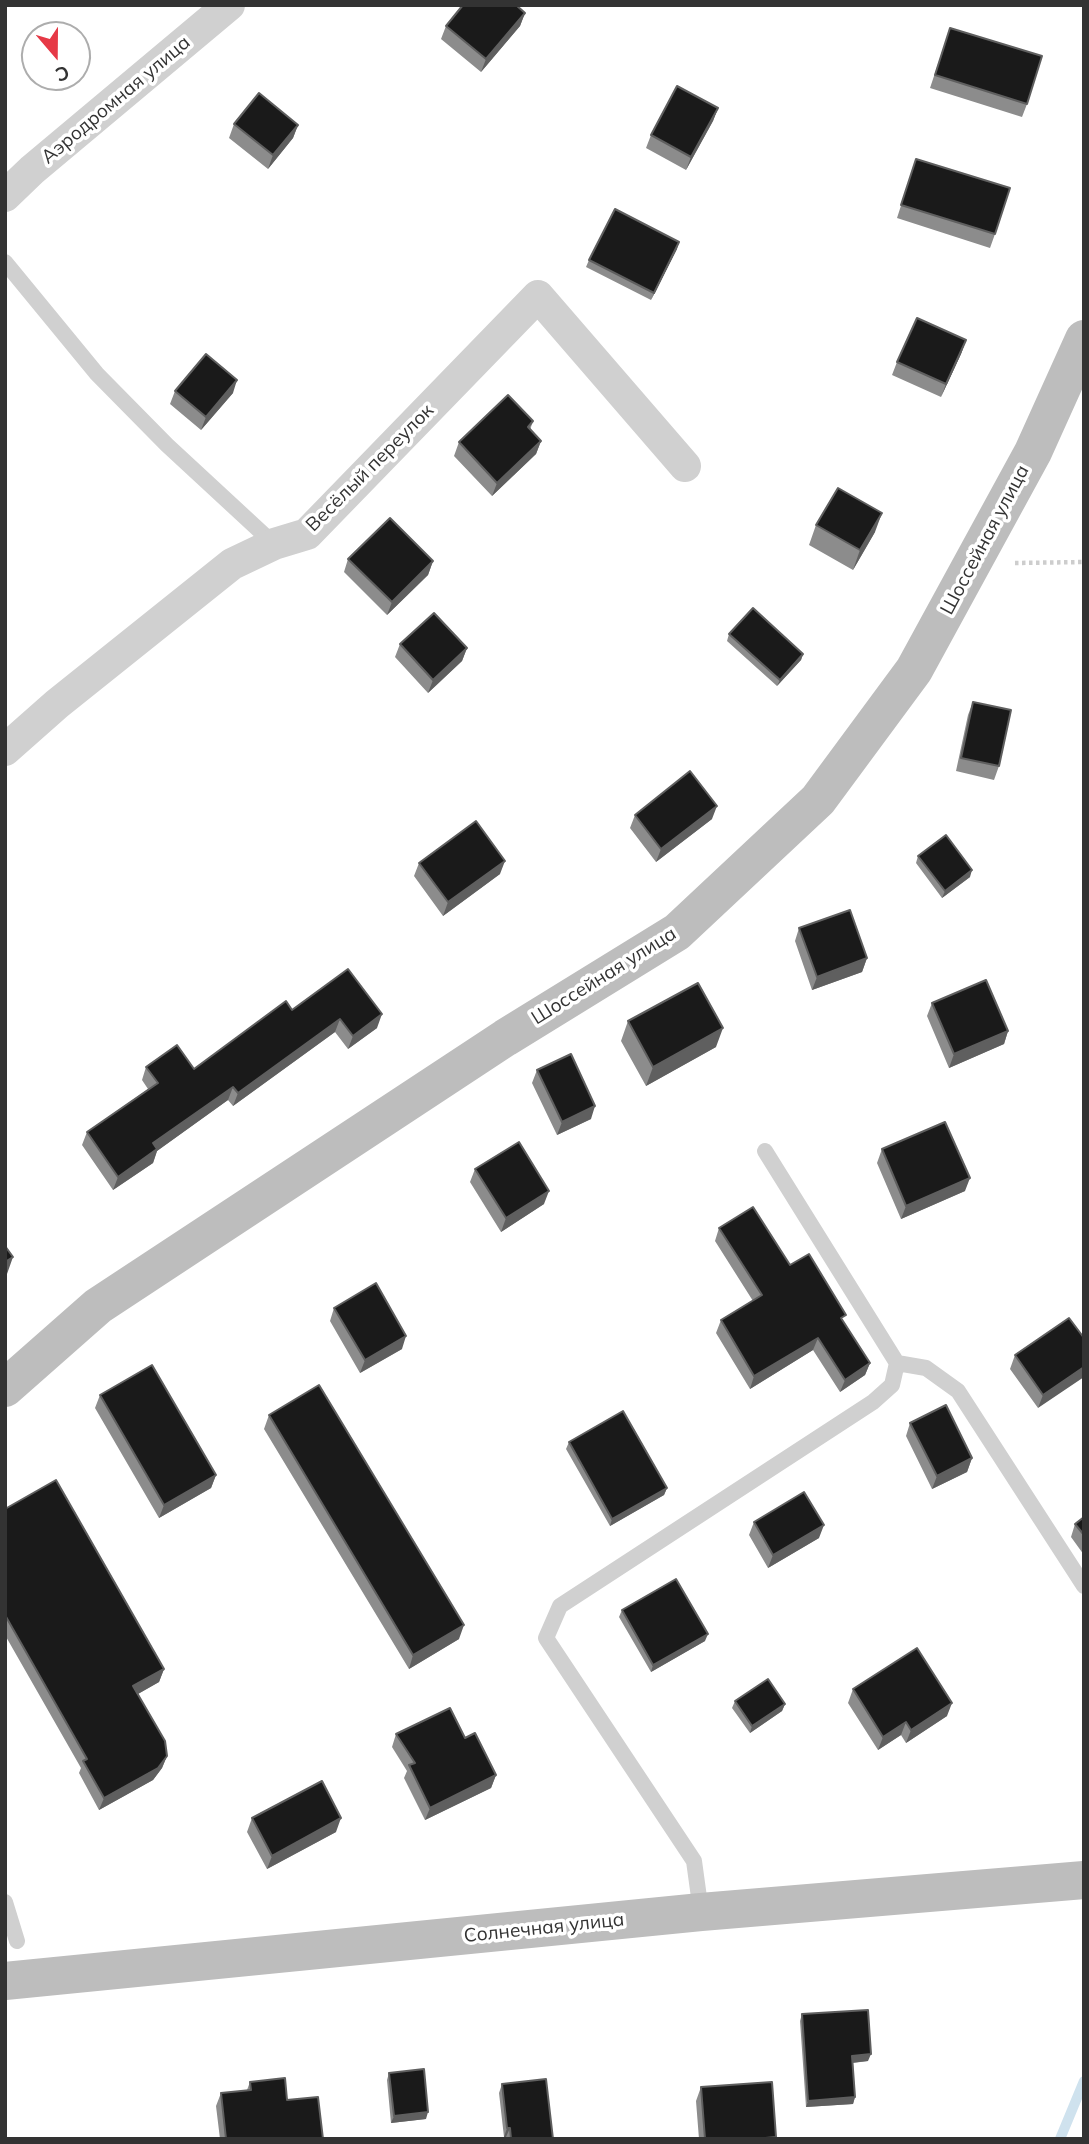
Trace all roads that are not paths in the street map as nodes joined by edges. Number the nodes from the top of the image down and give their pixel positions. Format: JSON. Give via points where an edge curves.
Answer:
{"nodes":[{"id":1,"x":229,"y":5,"type":"edge"},
{"id":2,"x":5,"y":196,"type":"edge"},
{"id":3,"x":5,"y":262,"type":"edge"},
{"id":4,"x":1084,"y":339,"type":"edge"},
{"id":5,"x":685,"y":466,"type":"dead end"},
{"id":6,"x":274,"y":544,"type":"junction"},
{"id":7,"x":5,"y":750,"type":"edge"},
{"id":8,"x":765,"y":1151,"type":"dead end"},
{"id":9,"x":897,"y":1363,"type":"junction"},
{"id":10,"x":5,"y":1388,"type":"edge"},
{"id":11,"x":1084,"y":1586,"type":"edge"},
{"id":12,"x":1084,"y":1880,"type":"edge"},
{"id":13,"x":5,"y":1902,"type":"edge"},
{"id":14,"x":701,"y":1912,"type":"junction"},
{"id":15,"x":18,"y":1941,"type":"dead end"},
{"id":16,"x":5,"y":1981,"type":"edge"}],
"edges":[{"from":1,"to":2,"type":"street","name":"Аэродромная улица"},
{"from":3,"to":6,"type":"lane","via":[[97,374]]},
{"from":4,"to":10,"type":"main road","name":"Шоссейная улица","via":[[1032,452],[914,670],[818,800],[677,932],[505,1038],[98,1306]]},
{"from":5,"to":6,"type":"street","name":"Весёлый переулок","via":[[538,296],[307,534]]},
{"from":6,"to":7,"type":"street","name":"Весёлый переулок","via":[[232,564]]},
{"from":8,"to":9,"type":"lane"},
{"from":9,"to":11,"type":"lane","via":[[926,1368],[958,1391]]},
{"from":9,"to":14,"type":"lane","via":[[892,1385],[873,1402],[560,1606],[546,1637],[694,1861]]},
{"from":12,"to":14,"type":"main road","name":"Солнечная улица"},
{"from":13,"to":15,"type":"lane"},
{"from":14,"to":16,"type":"main road","name":"Солнечная улица"}]}
